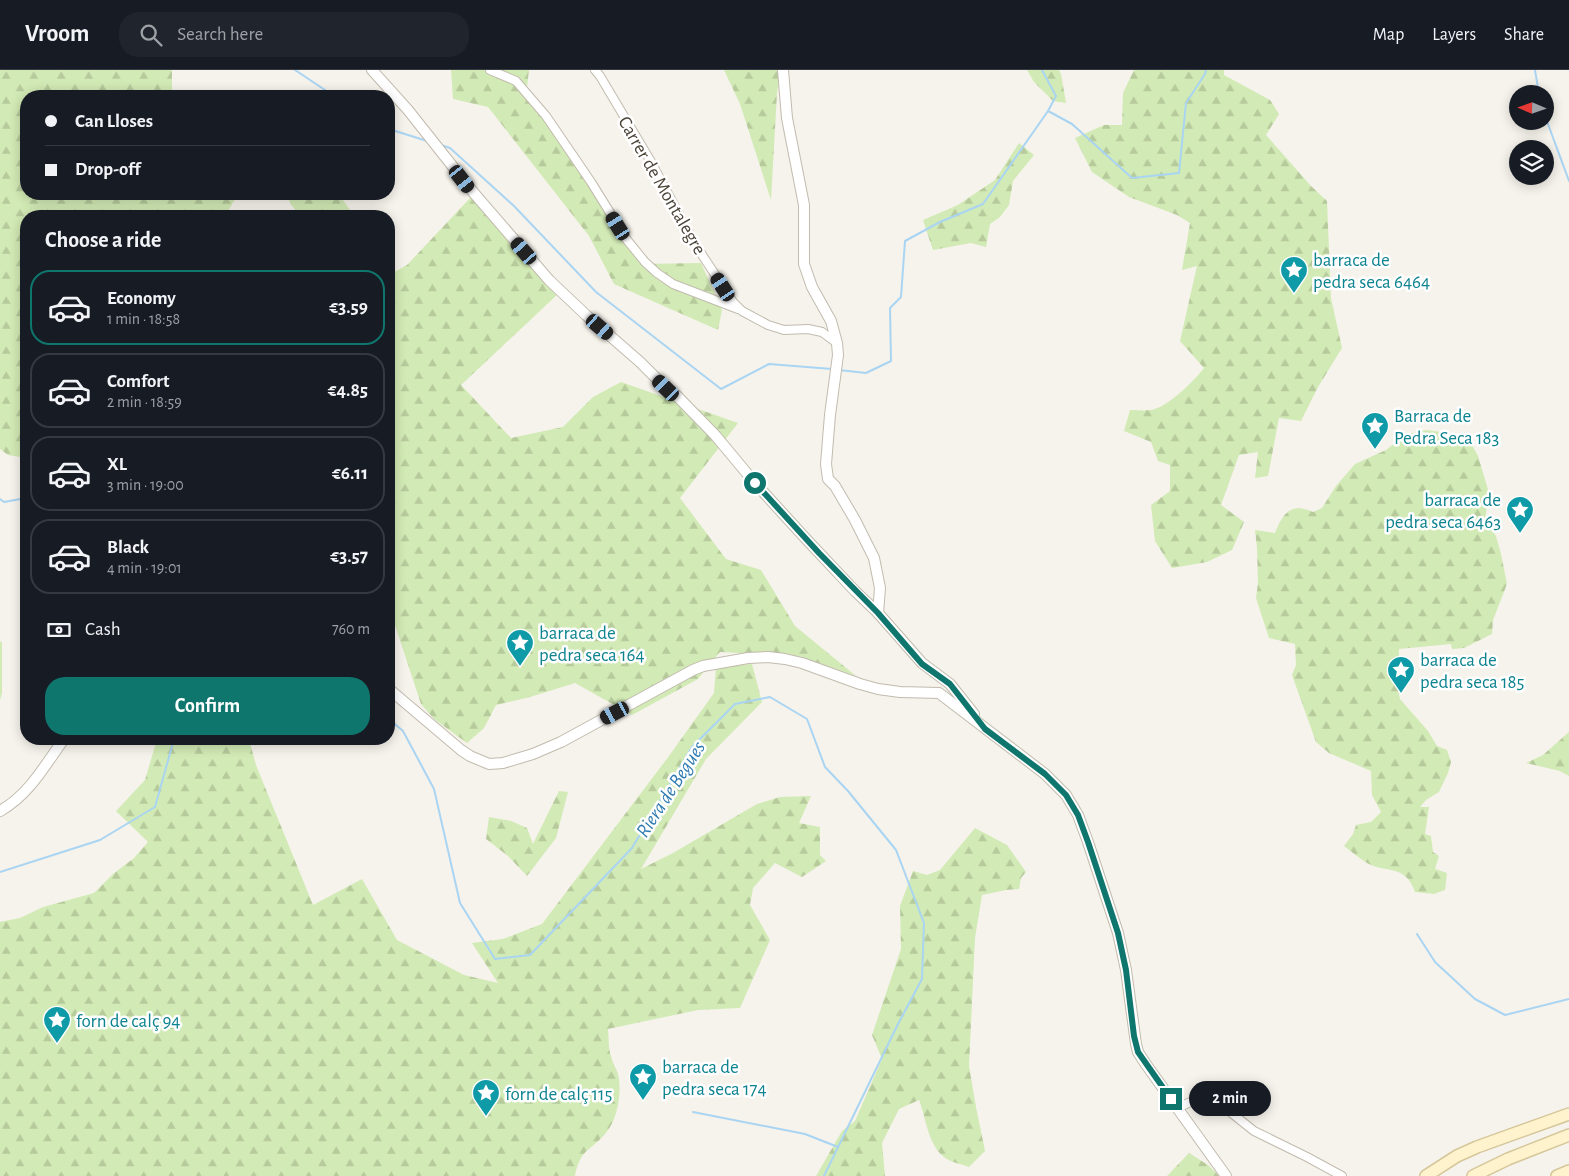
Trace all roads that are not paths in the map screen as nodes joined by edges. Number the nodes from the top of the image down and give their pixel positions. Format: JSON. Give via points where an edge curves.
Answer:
{"nodes":[{"id":1,"x":490,"y":70,"type":"edge"},
{"id":2,"x":595,"y":70,"type":"edge"},
{"id":3,"x":783,"y":70,"type":"edge"},
{"id":4,"x":374,"y":71,"type":"edge"},
{"id":5,"x":391,"y":90,"type":"edge"},
{"id":6,"x":395,"y":95,"type":"edge"},
{"id":7,"x":742,"y":311,"type":"junction"},
{"id":8,"x":837,"y":343,"type":"junction"},
{"id":9,"x":878,"y":613,"type":"junction"},
{"id":10,"x":395,"y":694,"type":"edge"},
{"id":11,"x":985,"y":729,"type":"junction"},
{"id":12,"x":60,"y":745,"type":"edge"},
{"id":13,"x":0,"y":811,"type":"edge"},
{"id":14,"x":1178,"y":1108,"type":"junction"},
{"id":15,"x":1569,"y":1114,"type":"edge"},
{"id":16,"x":1569,"y":1135,"type":"edge"},
{"id":17,"x":1569,"y":1171,"type":"edge"},
{"id":18,"x":1226,"y":1176,"type":"edge"},
{"id":19,"x":1342,"y":1176,"type":"edge"},
{"id":20,"x":1426,"y":1176,"type":"edge"},
{"id":21,"x":1473,"y":1176,"type":"edge"},
{"id":22,"x":1557,"y":1176,"type":"edge"}],
"edges":[{"from":1,"to":7,"type":"street","via":[[516,81],[546,116],[627,240],[645,262],[673,284]]},
{"from":2,"to":7,"type":"street","name":"Carrer de Montalegre","via":[[650,160],[695,244]]},
{"from":3,"to":8,"type":"street","via":[[787,118],[804,205],[804,264],[812,287],[831,321]]},
{"from":4,"to":5,"type":"street"},
{"from":6,"to":9,"type":"street","via":[[549,280],[678,396],[807,540]]},
{"from":7,"to":8,"type":"street","name":"Carrer de Montalegre","via":[[775,328],[822,332]]},
{"from":8,"to":9,"type":"street","via":[[826,464],[828,479],[855,520],[874,558],[880,588]]},
{"from":9,"to":11,"type":"street","via":[[922,664],[950,684]]},
{"from":10,"to":11,"type":"street","via":[[466,753],[489,764],[503,763],[548,748],[693,670],[748,658],[768,657],[802,663],[878,689],[939,693]]},
{"from":11,"to":14,"type":"street","via":[[1052,780],[1078,815],[1123,950],[1138,1052]]},
{"from":12,"to":13,"type":"street","via":[[28,789]]},
{"from":14,"to":18,"type":"street"},
{"from":14,"to":19,"type":"street","via":[[1194,1100],[1229,1111],[1254,1131]]},
{"from":15,"to":20,"type":"main road","via":[[1477,1147]]},
{"from":16,"to":21,"type":"main road","via":[[1508,1158]]},
{"from":17,"to":22,"type":"main road"}]}
